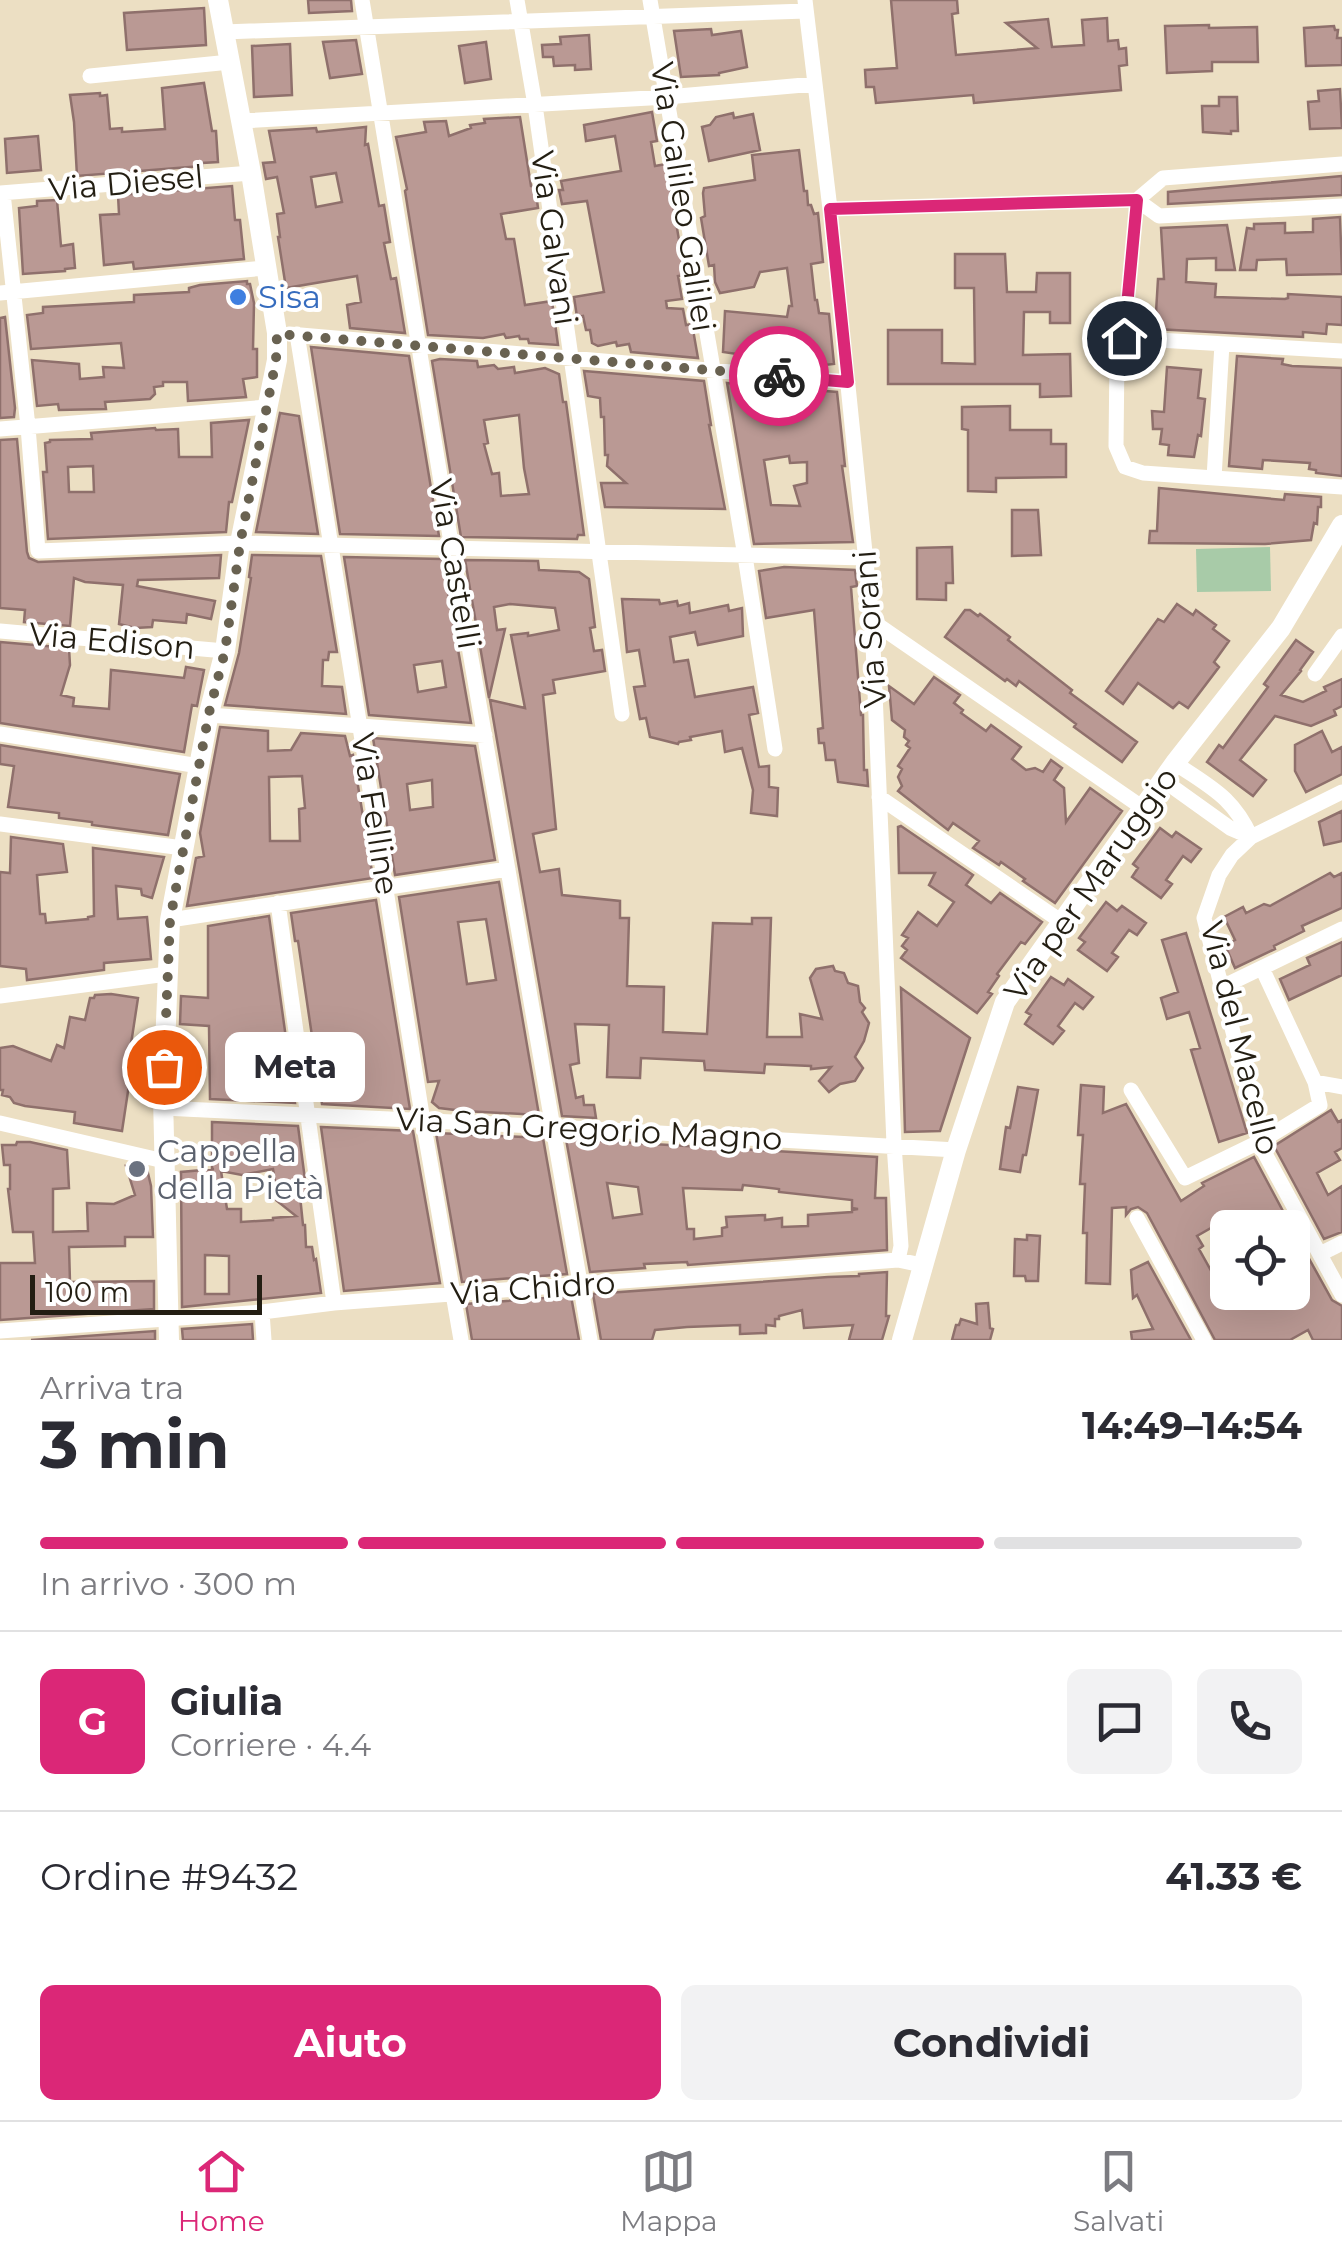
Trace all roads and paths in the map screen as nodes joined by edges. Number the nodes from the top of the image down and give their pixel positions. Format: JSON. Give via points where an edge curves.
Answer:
{"nodes":[{"id":1,"x":218,"y":0,"type":"edge"},
{"id":2,"x":362,"y":0,"type":"edge"},
{"id":3,"x":518,"y":0,"type":"edge"},
{"id":4,"x":650,"y":0,"type":"edge"},
{"id":5,"x":806,"y":6,"type":"edge"},
{"id":6,"x":654,"y":18,"type":"junction"},
{"id":7,"x":521,"y":22,"type":"junction"},
{"id":8,"x":367,"y":28,"type":"junction"},
{"id":9,"x":224,"y":32,"type":"junction"},
{"id":10,"x":230,"y":62,"type":"junction"},
{"id":11,"x":90,"y":76,"type":"dead end"},
{"id":12,"x":814,"y":84,"type":"junction"},
{"id":13,"x":667,"y":98,"type":"junction"},
{"id":14,"x":535,"y":105,"type":"junction"},
{"id":15,"x":381,"y":114,"type":"junction"},
{"id":16,"x":241,"y":122,"type":"junction"},
{"id":17,"x":1342,"y":164,"type":"edge"},
{"id":18,"x":251,"y":173,"type":"junction"},
{"id":19,"x":1,"y":193,"type":"edge"},
{"id":20,"x":1137,"y":200,"type":"junction"},
{"id":21,"x":1342,"y":206,"type":"edge"},
{"id":22,"x":830,"y":209,"type":"junction"},
{"id":23,"x":265,"y":268,"type":"junction"},
{"id":24,"x":6,"y":292,"type":"edge"},
{"id":25,"x":287,"y":334,"type":"junction"},
{"id":26,"x":1124,"y":338,"type":"junction"},
{"id":27,"x":1222,"y":344,"type":"junction"},
{"id":28,"x":418,"y":346,"type":"junction"},
{"id":29,"x":1342,"y":351,"type":"edge"},
{"id":30,"x":571,"y":358,"type":"junction"},
{"id":31,"x":712,"y":370,"type":"junction"},
{"id":32,"x":848,"y":382,"type":"junction"},
{"id":33,"x":266,"y":407,"type":"junction"},
{"id":34,"x":28,"y":427,"type":"junction"},
{"id":35,"x":0,"y":428,"type":"edge"},
{"id":36,"x":1214,"y":478,"type":"junction"},
{"id":37,"x":1342,"y":487,"type":"edge"},
{"id":38,"x":1342,"y":524,"type":"edge"},
{"id":39,"x":240,"y":544,"type":"junction"},
{"id":40,"x":332,"y":544,"type":"junction"},
{"id":41,"x":452,"y":549,"type":"junction"},
{"id":42,"x":598,"y":552,"type":"junction"},
{"id":43,"x":744,"y":556,"type":"junction"},
{"id":44,"x":866,"y":558,"type":"junction"},
{"id":45,"x":872,"y":621,"type":"junction"},
{"id":46,"x":0,"y":631,"type":"edge"},
{"id":47,"x":1342,"y":636,"type":"edge"},
{"id":48,"x":225,"y":651,"type":"junction"},
{"id":49,"x":1342,"y":662,"type":"edge"},
{"id":50,"x":622,"y":714,"type":"dead end"},
{"id":51,"x":209,"y":715,"type":"junction"},
{"id":52,"x":360,"y":726,"type":"junction"},
{"id":53,"x":0,"y":734,"type":"edge"},
{"id":54,"x":485,"y":735,"type":"junction"},
{"id":55,"x":775,"y":749,"type":"dead end"},
{"id":56,"x":199,"y":766,"type":"junction"},
{"id":57,"x":1169,"y":772,"type":"junction"},
{"id":58,"x":1342,"y":792,"type":"edge"},
{"id":59,"x":878,"y":797,"type":"junction"},
{"id":60,"x":1143,"y":808,"type":"junction"},
{"id":61,"x":0,"y":824,"type":"edge"},
{"id":62,"x":1252,"y":837,"type":"junction"},
{"id":63,"x":183,"y":848,"type":"junction"},
{"id":64,"x":508,"y":869,"type":"junction"},
{"id":65,"x":386,"y":887,"type":"junction"},
{"id":66,"x":278,"y":904,"type":"junction"},
{"id":67,"x":170,"y":920,"type":"junction"},
{"id":68,"x":1062,"y":922,"type":"junction"},
{"id":69,"x":1342,"y":929,"type":"edge"},
{"id":70,"x":1262,"y":968,"type":"junction"},
{"id":71,"x":167,"y":974,"type":"junction"},
{"id":72,"x":1222,"y":987,"type":"junction"},
{"id":73,"x":0,"y":996,"type":"edge"},
{"id":74,"x":1314,"y":1082,"type":"junction"},
{"id":75,"x":1342,"y":1087,"type":"edge"},
{"id":76,"x":1131,"y":1090,"type":"dead end"},
{"id":77,"x":163,"y":1108,"type":"junction"},
{"id":78,"x":308,"y":1116,"type":"junction"},
{"id":79,"x":423,"y":1121,"type":"junction"},
{"id":80,"x":0,"y":1123,"type":"edge"},
{"id":81,"x":555,"y":1126,"type":"junction"},
{"id":82,"x":1261,"y":1141,"type":"junction"},
{"id":83,"x":894,"y":1144,"type":"junction"},
{"id":84,"x":956,"y":1150,"type":"junction"},
{"id":85,"x":164,"y":1160,"type":"junction"},
{"id":86,"x":1138,"y":1218,"type":"dead end"},
{"id":87,"x":1342,"y":1243,"type":"edge"},
{"id":88,"x":1320,"y":1254,"type":"junction"},
{"id":89,"x":898,"y":1260,"type":"junction"},
{"id":90,"x":922,"y":1265,"type":"junction"},
{"id":91,"x":581,"y":1285,"type":"junction"},
{"id":92,"x":454,"y":1294,"type":"junction"},
{"id":93,"x":1342,"y":1295,"type":"edge"},
{"id":94,"x":334,"y":1302,"type":"junction"},
{"id":95,"x":262,"y":1312,"type":"junction"},
{"id":96,"x":168,"y":1318,"type":"junction"},
{"id":97,"x":0,"y":1331,"type":"edge"},
{"id":98,"x":169,"y":1340,"type":"edge"},
{"id":99,"x":264,"y":1340,"type":"edge"},
{"id":100,"x":461,"y":1340,"type":"edge"},
{"id":101,"x":590,"y":1340,"type":"edge"},
{"id":102,"x":902,"y":1340,"type":"edge"},
{"id":103,"x":1204,"y":1340,"type":"edge"}],
"edges":[{"from":1,"to":9,"type":"street"},
{"from":2,"to":8,"type":"street","name":"Via Castelli"},
{"from":3,"to":7,"type":"street","name":"Via Galvani"},
{"from":4,"to":6,"type":"street","name":"Via Galileo Galilei"},
{"from":5,"to":6,"type":"street"},
{"from":5,"to":12,"type":"street","name":"Via Sorani"},
{"from":6,"to":7,"type":"street"},
{"from":6,"to":13,"type":"street","name":"Via Galileo Galilei"},
{"from":7,"to":8,"type":"street"},
{"from":7,"to":14,"type":"street","name":"Via Galvani"},
{"from":8,"to":9,"type":"street"},
{"from":8,"to":15,"type":"street","name":"Via Castelli"},
{"from":9,"to":10,"type":"street"},
{"from":10,"to":11,"type":"street"},
{"from":10,"to":16,"type":"street"},
{"from":12,"to":13,"type":"street"},
{"from":12,"to":22,"type":"street","name":"Via Sorani"},
{"from":13,"to":14,"type":"street"},
{"from":13,"to":31,"type":"street","name":"Via Galileo Galilei"},
{"from":14,"to":15,"type":"street"},
{"from":14,"to":30,"type":"street","name":"Via Galvani"},
{"from":15,"to":16,"type":"street"},
{"from":15,"to":28,"type":"street","name":"Via Castelli"},
{"from":16,"to":18,"type":"street"},
{"from":17,"to":20,"type":"street","via":[[1163,178]]},
{"from":18,"to":19,"type":"street","name":"Via Diesel"},
{"from":18,"to":23,"type":"street"},
{"from":19,"to":24,"type":"street"},
{"from":20,"to":21,"type":"street","via":[[1159,216]]},
{"from":20,"to":22,"type":"street"},
{"from":20,"to":26,"type":"street"},
{"from":22,"to":32,"type":"street","name":"Via Sorani"},
{"from":23,"to":24,"type":"street"},
{"from":23,"to":25,"type":"street"},
{"from":24,"to":34,"type":"street"},
{"from":25,"to":28,"type":"street"},
{"from":25,"to":33,"type":"street"},
{"from":25,"to":40,"type":"street","name":"Via Felline"},
{"from":26,"to":27,"type":"street"},
{"from":26,"to":36,"type":"street","via":[[1117,355],[1116,446],[1124,467]]},
{"from":27,"to":29,"type":"street"},
{"from":27,"to":36,"type":"street"},
{"from":28,"to":30,"type":"street"},
{"from":28,"to":41,"type":"street","name":"Via Castelli"},
{"from":30,"to":31,"type":"street"},
{"from":30,"to":42,"type":"street","name":"Via Galvani"},
{"from":31,"to":32,"type":"street"},
{"from":31,"to":43,"type":"street","name":"Via Galileo Galilei"},
{"from":32,"to":44,"type":"street","name":"Via Sorani"},
{"from":33,"to":34,"type":"street"},
{"from":33,"to":39,"type":"street"},
{"from":34,"to":35,"type":"street"},
{"from":34,"to":39,"type":"street","via":[[38,551]]},
{"from":36,"to":37,"type":"street"},
{"from":38,"to":57,"type":"street","name":"Via per Maruggio","via":[[1281,628]]},
{"from":39,"to":40,"type":"street"},
{"from":39,"to":48,"type":"street"},
{"from":40,"to":41,"type":"street"},
{"from":40,"to":52,"type":"street","name":"Via Felline"},
{"from":41,"to":42,"type":"street"},
{"from":41,"to":54,"type":"street","name":"Via Castelli"},
{"from":42,"to":43,"type":"street"},
{"from":42,"to":50,"type":"street","name":"Via Galvani"},
{"from":43,"to":44,"type":"street"},
{"from":43,"to":55,"type":"street","name":"Via Galileo Galilei"},
{"from":44,"to":45,"type":"street","name":"Via Sorani"},
{"from":45,"to":59,"type":"street","name":"Via Sorani"},
{"from":45,"to":60,"type":"street"},
{"from":46,"to":48,"type":"street","name":"Via Edison"},
{"from":47,"to":49,"type":"street","via":[[1315,674]]},
{"from":48,"to":51,"type":"street"},
{"from":51,"to":52,"type":"street"},
{"from":51,"to":56,"type":"street"},
{"from":52,"to":54,"type":"street"},
{"from":52,"to":65,"type":"street","name":"Via Felline"},
{"from":53,"to":56,"type":"street"},
{"from":54,"to":64,"type":"street","name":"Via Castelli"},
{"from":56,"to":63,"type":"street"},
{"from":57,"to":60,"type":"street","name":"Via per Maruggio"},
{"from":57,"to":62,"type":"street","via":[[1230,828]]},
{"from":58,"to":62,"type":"street"},
{"from":59,"to":68,"type":"street"},
{"from":59,"to":83,"type":"street","name":"Via Sorani"},
{"from":60,"to":68,"type":"street","name":"Via per Maruggio"},
{"from":61,"to":63,"type":"street"},
{"from":62,"to":72,"type":"street","name":"Via del Macello","via":[[1219,875],[1204,918]]},
{"from":63,"to":67,"type":"street"},
{"from":64,"to":65,"type":"street"},
{"from":64,"to":81,"type":"street","name":"Via Castelli"},
{"from":65,"to":66,"type":"street"},
{"from":65,"to":79,"type":"street","name":"Via Felline"},
{"from":66,"to":67,"type":"street"},
{"from":66,"to":78,"type":"street"},
{"from":67,"to":71,"type":"street"},
{"from":68,"to":84,"type":"street","name":"Via per Maruggio","via":[[1005,1002]]},
{"from":69,"to":70,"type":"street"},
{"from":70,"to":72,"type":"street"},
{"from":70,"to":74,"type":"street"},
{"from":71,"to":73,"type":"street"},
{"from":71,"to":77,"type":"street"},
{"from":72,"to":82,"type":"street","name":"Via del Macello"},
{"from":74,"to":75,"type":"street"},
{"from":74,"to":82,"type":"street","via":[[1320,1105]]},
{"from":76,"to":82,"type":"street","via":[[1184,1178]]},
{"from":77,"to":78,"type":"street","name":"Via San Gregorio Magno"},
{"from":77,"to":85,"type":"street"},
{"from":78,"to":79,"type":"street","name":"Via San Gregorio Magno"},
{"from":78,"to":94,"type":"street"},
{"from":79,"to":81,"type":"street","name":"Via San Gregorio Magno"},
{"from":79,"to":92,"type":"street","name":"Via Felline"},
{"from":80,"to":85,"type":"street"},
{"from":81,"to":83,"type":"street","name":"Via San Gregorio Magno"},
{"from":81,"to":91,"type":"street","name":"Via Castelli"},
{"from":82,"to":88,"type":"street","name":"Via del Macello"},
{"from":83,"to":84,"type":"street","name":"Via San Gregorio Magno"},
{"from":83,"to":89,"type":"street","name":"Via Sorani"},
{"from":84,"to":90,"type":"street","name":"Via per Maruggio"},
{"from":85,"to":96,"type":"street"},
{"from":86,"to":103,"type":"street"},
{"from":87,"to":88,"type":"street"},
{"from":88,"to":93,"type":"street","name":"Via del Macello"},
{"from":89,"to":90,"type":"street","name":"Via Chidro"},
{"from":89,"to":91,"type":"street","name":"Via Chidro"},
{"from":90,"to":102,"type":"street","name":"Via per Maruggio"},
{"from":91,"to":92,"type":"street","name":"Via Chidro"},
{"from":91,"to":101,"type":"street","name":"Via Castelli"},
{"from":92,"to":94,"type":"street","name":"Via Chidro"},
{"from":92,"to":100,"type":"street","name":"Via Felline"},
{"from":94,"to":95,"type":"street","name":"Via Chidro"},
{"from":95,"to":96,"type":"street","name":"Via Chidro"},
{"from":95,"to":99,"type":"street"},
{"from":96,"to":97,"type":"street","name":"Via Chidro"},
{"from":96,"to":98,"type":"street"}]}
